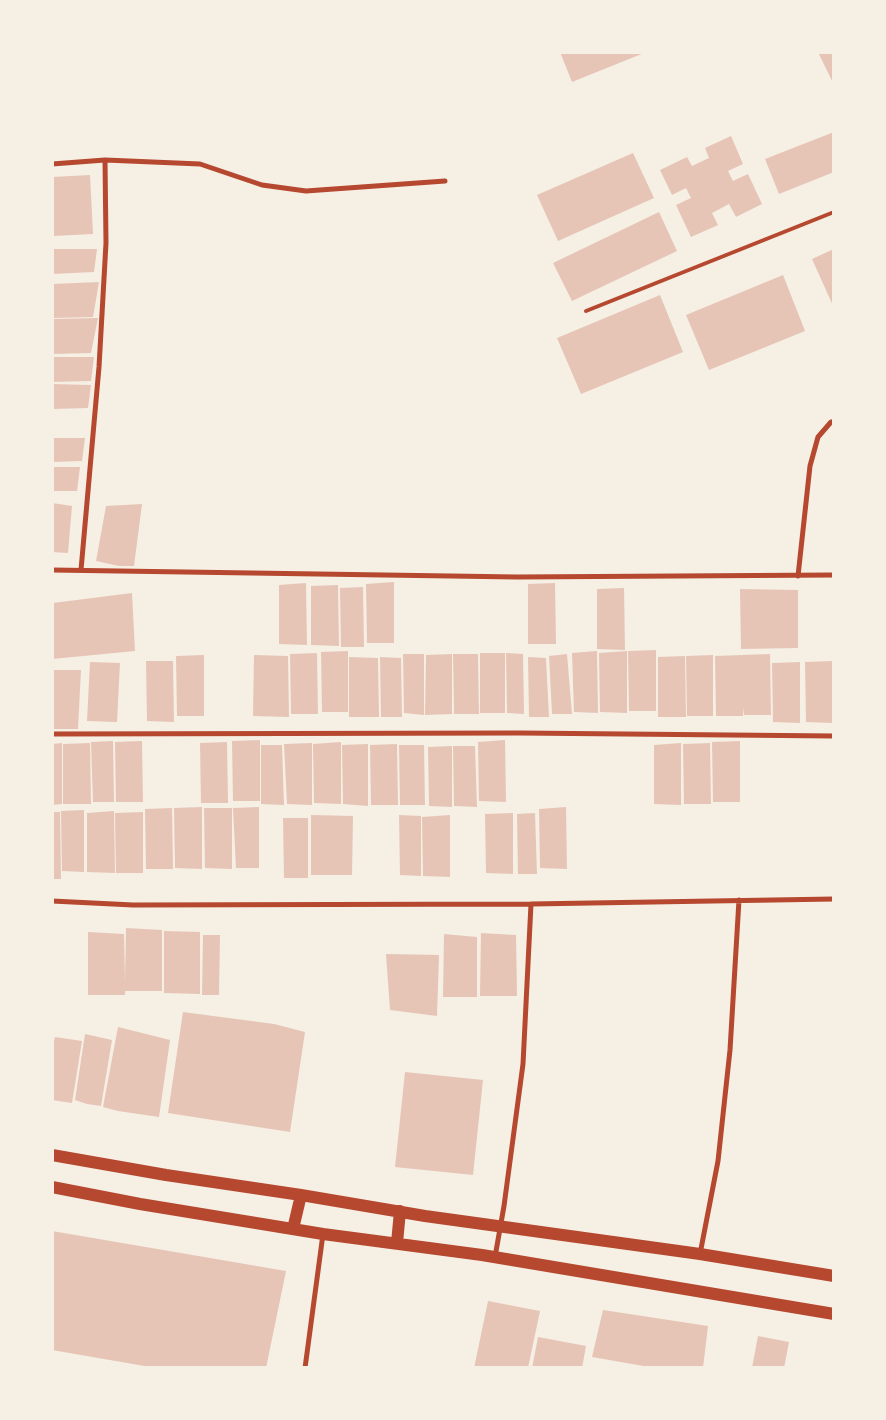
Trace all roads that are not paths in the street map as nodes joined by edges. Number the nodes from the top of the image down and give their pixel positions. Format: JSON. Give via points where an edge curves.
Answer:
{"nodes":[{"id":1,"x":105,"y":160,"type":"junction"},
{"id":2,"x":52,"y":164,"type":"edge"},
{"id":3,"x":445,"y":181,"type":"dead end"},
{"id":4,"x":834,"y":212,"type":"edge"},
{"id":5,"x":586,"y":311,"type":"dead end"},
{"id":6,"x":834,"y":421,"type":"edge"},
{"id":7,"x":52,"y":570,"type":"edge"},
{"id":8,"x":81,"y":570,"type":"junction"},
{"id":9,"x":834,"y":575,"type":"edge"},
{"id":10,"x":798,"y":576,"type":"junction"},
{"id":11,"x":52,"y":734,"type":"edge"},
{"id":12,"x":834,"y":736,"type":"edge"},
{"id":13,"x":834,"y":899,"type":"edge"},
{"id":14,"x":739,"y":900,"type":"junction"},
{"id":15,"x":52,"y":901,"type":"edge"},
{"id":16,"x":530,"y":904,"type":"junction"},
{"id":17,"x":52,"y":1155,"type":"edge"},
{"id":18,"x":52,"y":1188,"type":"edge"},
{"id":19,"x":302,"y":1195,"type":"junction"},
{"id":20,"x":400,"y":1212,"type":"junction"},
{"id":21,"x":500,"y":1227,"type":"junction"},
{"id":22,"x":293,"y":1229,"type":"junction"},
{"id":23,"x":323,"y":1234,"type":"junction"},
{"id":24,"x":397,"y":1243,"type":"junction"},
{"id":25,"x":700,"y":1254,"type":"junction"},
{"id":26,"x":495,"y":1258,"type":"junction"},
{"id":27,"x":834,"y":1276,"type":"edge"},
{"id":28,"x":834,"y":1314,"type":"edge"},
{"id":29,"x":305,"y":1368,"type":"edge"}],
"edges":[{"from":1,"to":2,"type":"street"},
{"from":1,"to":3,"type":"street","via":[[200,164],[262,185],[306,191]]},
{"from":1,"to":8,"type":"street","via":[[106,243],[99,367]]},
{"from":4,"to":5,"type":"lane"},
{"from":6,"to":10,"type":"street","via":[[818,437],[810,466]]},
{"from":7,"to":8,"type":"street"},
{"from":8,"to":10,"type":"street","via":[[516,577]]},
{"from":9,"to":10,"type":"street"},
{"from":11,"to":12,"type":"street"},
{"from":13,"to":14,"type":"street"},
{"from":14,"to":16,"type":"street"},
{"from":14,"to":25,"type":"street","via":[[730,1050],[718,1162]]},
{"from":15,"to":16,"type":"street","via":[[133,905]]},
{"from":16,"to":21,"type":"street","via":[[523,1064]]},
{"from":17,"to":19,"type":"main road"},
{"from":18,"to":22,"type":"main road"},
{"from":19,"to":20,"type":"main road"},
{"from":19,"to":22,"type":"main road"},
{"from":20,"to":21,"type":"main road"},
{"from":20,"to":24,"type":"main road"},
{"from":21,"to":25,"type":"main road"},
{"from":21,"to":26,"type":"street"},
{"from":22,"to":23,"type":"main road"},
{"from":23,"to":24,"type":"main road"},
{"from":23,"to":29,"type":"street"},
{"from":24,"to":26,"type":"main road"},
{"from":25,"to":27,"type":"main road"},
{"from":26,"to":28,"type":"main road"}]}
